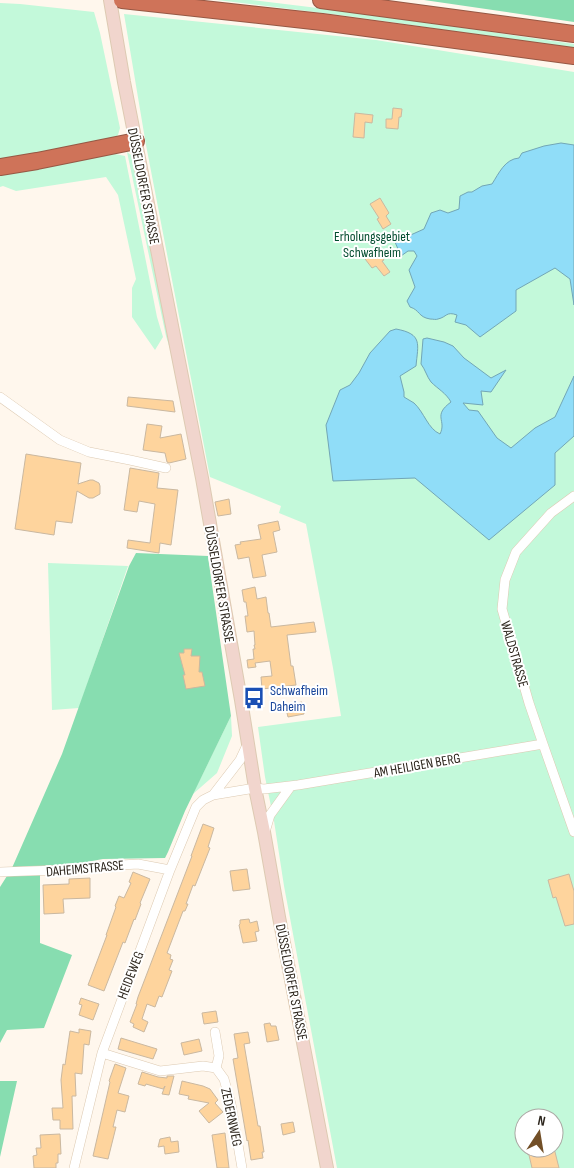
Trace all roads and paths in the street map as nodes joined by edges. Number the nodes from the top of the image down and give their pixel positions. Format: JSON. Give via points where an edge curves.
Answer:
{"nodes":[{"id":1,"x":110,"y":0,"type":"edge"},
{"id":2,"x":122,"y":0,"type":"edge"},
{"id":3,"x":321,"y":0,"type":"edge"},
{"id":4,"x":574,"y":34,"type":"edge"},
{"id":5,"x":574,"y":56,"type":"edge"},
{"id":6,"x":136,"y":141,"type":"junction"},
{"id":7,"x":0,"y":167,"type":"edge"},
{"id":8,"x":0,"y":397,"type":"edge"},
{"id":9,"x":166,"y":468,"type":"dead end"},
{"id":10,"x":574,"y":496,"type":"edge"},
{"id":11,"x":248,"y":742,"type":"junction"},
{"id":12,"x":542,"y":744,"type":"junction"},
{"id":13,"x":292,"y":786,"type":"junction"},
{"id":14,"x":255,"y":788,"type":"junction"},
{"id":15,"x":213,"y":795,"type":"junction"},
{"id":16,"x":264,"y":832,"type":"junction"},
{"id":17,"x":574,"y":832,"type":"edge"},
{"id":18,"x":170,"y":870,"type":"junction"},
{"id":19,"x":0,"y":872,"type":"edge"},
{"id":20,"x":215,"y":1032,"type":"dead end"},
{"id":21,"x":102,"y":1053,"type":"junction"},
{"id":22,"x":216,"y":1068,"type":"junction"},
{"id":23,"x":74,"y":1168,"type":"edge"},
{"id":24,"x":242,"y":1168,"type":"edge"},
{"id":25,"x":327,"y":1168,"type":"edge"}],
"edges":[{"from":1,"to":6,"type":"main road","name":"DÜSSELDORFER STRASSE"},
{"from":2,"to":5,"type":"highway","via":[[322,22]]},
{"from":3,"to":4,"type":"highway"},
{"from":6,"to":7,"type":"highway"},
{"from":6,"to":11,"type":"main road","name":"DÜSSELDORFER STRASSE","via":[[202,478]]},
{"from":8,"to":9,"type":"street","via":[[60,440],[89,452]]},
{"from":10,"to":12,"type":"street","name":"WALDSTRASSE","via":[[551,513],[516,552],[503,588],[502,609]]},
{"from":11,"to":14,"type":"main road","name":"DÜSSELDORFER STRASSE"},
{"from":11,"to":15,"type":"street","name":"HEIDEWEG","via":[[240,760]]},
{"from":12,"to":13,"type":"street","name":"AM HEILIGEN BERG"},
{"from":12,"to":17,"type":"street","name":"WALDSTRASSE"},
{"from":13,"to":14,"type":"street","name":"AM HEILIGEN BERG"},
{"from":13,"to":16,"type":"street","via":[[270,815]]},
{"from":14,"to":15,"type":"street"},
{"from":14,"to":16,"type":"main road","name":"DÜSSELDORFER STRASSE"},
{"from":15,"to":18,"type":"street","name":"HEIDEWEG","via":[[196,807]]},
{"from":16,"to":25,"type":"main road","name":"DÜSSELDORFER STRASSE"},
{"from":18,"to":19,"type":"street","name":"DAHEIMSTRASSE","via":[[138,864]]},
{"from":18,"to":21,"type":"street","name":"HEIDEWEG"},
{"from":20,"to":22,"type":"street","name":"ZEDERNWEG","via":[[219,1056]]},
{"from":21,"to":22,"type":"street","via":[[160,1072],[203,1066]]},
{"from":21,"to":23,"type":"street","name":"HEIDEWEG"},
{"from":22,"to":24,"type":"street","name":"ZEDERNWEG","via":[[224,1079],[231,1104]]}]}
